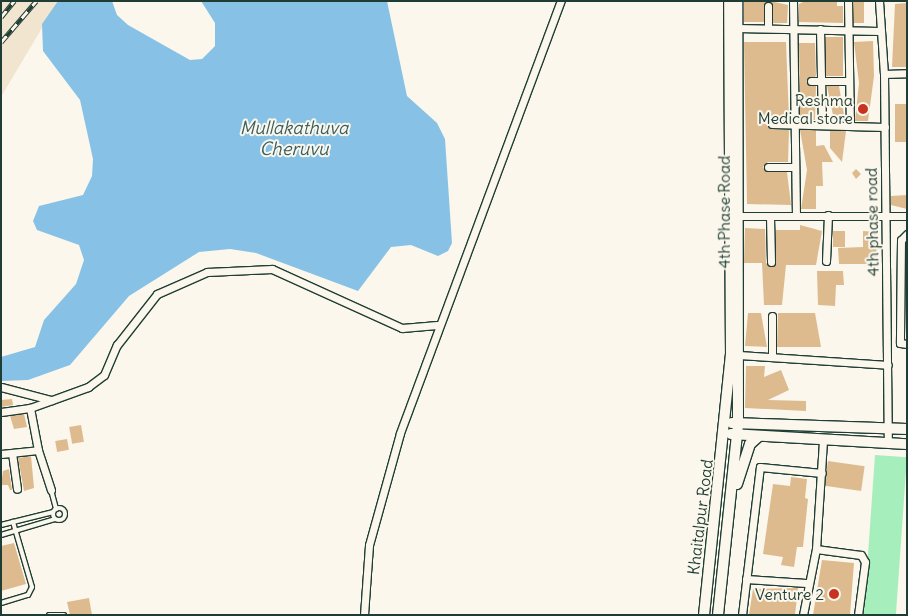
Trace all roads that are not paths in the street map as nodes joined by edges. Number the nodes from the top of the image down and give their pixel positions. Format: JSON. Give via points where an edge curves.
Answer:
{"nodes":[{"id":1,"x":561,"y":1,"type":"edge"},
{"id":2,"x":729,"y":1,"type":"edge"},
{"id":3,"x":737,"y":1,"type":"edge"},
{"id":4,"x":793,"y":1,"type":"edge"},
{"id":5,"x":848,"y":1,"type":"edge"},
{"id":6,"x":879,"y":1,"type":"edge"},
{"id":7,"x":768,"y":6,"type":"dead end"},
{"id":8,"x":737,"y":28,"type":"junction"},
{"id":9,"x":768,"y":28,"type":"junction"},
{"id":10,"x":794,"y":29,"type":"junction"},
{"id":11,"x":820,"y":29,"type":"junction"},
{"id":12,"x":848,"y":29,"type":"junction"},
{"id":13,"x":879,"y":31,"type":"junction"},
{"id":14,"x":884,"y":74,"type":"junction"},
{"id":15,"x":907,"y":74,"type":"edge"},
{"id":16,"x":810,"y":81,"type":"dead end"},
{"id":17,"x":821,"y":81,"type":"junction"},
{"id":18,"x":848,"y":81,"type":"junction"},
{"id":19,"x":772,"y":124,"type":"dead end"},
{"id":20,"x":793,"y":124,"type":"junction"},
{"id":21,"x":822,"y":124,"type":"junction"},
{"id":22,"x":850,"y":126,"type":"junction"},
{"id":23,"x":885,"y":127,"type":"junction"},
{"id":24,"x":768,"y":167,"type":"dead end"},
{"id":25,"x":794,"y":167,"type":"junction"},
{"id":26,"x":828,"y":215,"type":"junction"},
{"id":27,"x":885,"y":215,"type":"junction"},
{"id":28,"x":739,"y":216,"type":"junction"},
{"id":29,"x":770,"y":216,"type":"junction"},
{"id":30,"x":796,"y":216,"type":"junction"},
{"id":31,"x":907,"y":216,"type":"edge"},
{"id":32,"x":907,"y":234,"type":"edge"},
{"id":33,"x":826,"y":261,"type":"dead end"},
{"id":34,"x":771,"y":262,"type":"dead end"},
{"id":35,"x":772,"y":316,"type":"dead end"},
{"id":36,"x":437,"y":325,"type":"junction"},
{"id":37,"x":907,"y":344,"type":"edge"},
{"id":38,"x":739,"y":355,"type":"junction"},
{"id":39,"x":772,"y":357,"type":"junction"},
{"id":40,"x":888,"y":365,"type":"junction"},
{"id":41,"x":1,"y":387,"type":"edge"},
{"id":42,"x":51,"y":400,"type":"junction"},
{"id":43,"x":30,"y":408,"type":"junction"},
{"id":44,"x":1,"y":412,"type":"edge"},
{"id":45,"x":726,"y":428,"type":"junction"},
{"id":46,"x":888,"y":428,"type":"junction"},
{"id":47,"x":738,"y":429,"type":"junction"},
{"id":48,"x":907,"y":429,"type":"edge"},
{"id":49,"x":759,"y":436,"type":"junction"},
{"id":50,"x":823,"y":440,"type":"junction"},
{"id":51,"x":888,"y":443,"type":"junction"},
{"id":52,"x":907,"y":444,"type":"edge"},
{"id":53,"x":38,"y":450,"type":"junction"},
{"id":54,"x":12,"y":453,"type":"junction"},
{"id":55,"x":1,"y":454,"type":"edge"},
{"id":56,"x":822,"y":473,"type":"junction"},
{"id":57,"x":17,"y":490,"type":"dead end"},
{"id":58,"x":51,"y":490,"type":"joint"},
{"id":59,"x":732,"y":493,"type":"junction"},
{"id":60,"x":54,"y":510,"type":"junction"},
{"id":61,"x":55,"y":519,"type":"junction"},
{"id":62,"x":13,"y":522,"type":"junction"},
{"id":63,"x":1,"y":525,"type":"edge"},
{"id":64,"x":16,"y":531,"type":"junction"},
{"id":65,"x":1,"y":535,"type":"edge"},
{"id":66,"x":816,"y":549,"type":"junction"},
{"id":67,"x":746,"y":579,"type":"junction"},
{"id":68,"x":806,"y":583,"type":"junction"},
{"id":69,"x":1,"y":603,"type":"edge"},
{"id":70,"x":49,"y":615,"type":"edge"},
{"id":71,"x":64,"y":615,"type":"edge"},
{"id":72,"x":364,"y":615,"type":"edge"},
{"id":73,"x":704,"y":615,"type":"edge"},
{"id":74,"x":718,"y":615,"type":"edge"},
{"id":75,"x":742,"y":615,"type":"edge"},
{"id":76,"x":803,"y":615,"type":"edge"},
{"id":77,"x":858,"y":615,"type":"edge"}],
"edges":[{"from":1,"to":36,"type":"street"},
{"from":2,"to":45,"type":"street","name":"4th Phase Road","via":[[731,345]]},
{"from":3,"to":8,"type":"street","name":"4th Phase Road"},
{"from":4,"to":10,"type":"street"},
{"from":5,"to":12,"type":"street"},
{"from":6,"to":13,"type":"street","name":"4th phase road"},
{"from":7,"to":9,"type":"street"},
{"from":8,"to":9,"type":"street"},
{"from":8,"to":28,"type":"street","name":"4th Phase Road"},
{"from":9,"to":10,"type":"street"},
{"from":10,"to":11,"type":"street"},
{"from":10,"to":20,"type":"street"},
{"from":11,"to":12,"type":"street"},
{"from":11,"to":17,"type":"street"},
{"from":12,"to":13,"type":"street"},
{"from":12,"to":18,"type":"street"},
{"from":13,"to":14,"type":"street","name":"4th phase road"},
{"from":14,"to":15,"type":"street"},
{"from":14,"to":23,"type":"street","name":"4th phase road"},
{"from":16,"to":17,"type":"street"},
{"from":17,"to":18,"type":"street"},
{"from":17,"to":21,"type":"street"},
{"from":18,"to":22,"type":"street"},
{"from":19,"to":20,"type":"street"},
{"from":20,"to":21,"type":"street"},
{"from":20,"to":25,"type":"street"},
{"from":21,"to":22,"type":"street"},
{"from":22,"to":23,"type":"street"},
{"from":23,"to":27,"type":"street","name":"4th phase road"},
{"from":24,"to":25,"type":"street"},
{"from":25,"to":30,"type":"street"},
{"from":26,"to":27,"type":"street"},
{"from":26,"to":30,"type":"street"},
{"from":26,"to":33,"type":"street"},
{"from":27,"to":31,"type":"street"},
{"from":27,"to":40,"type":"street","name":"4th phase road"},
{"from":28,"to":29,"type":"street"},
{"from":28,"to":38,"type":"street","name":"4th Phase Road"},
{"from":29,"to":30,"type":"street"},
{"from":29,"to":34,"type":"street"},
{"from":32,"to":37,"type":"street","via":[[901,240],[900,344]]},
{"from":35,"to":39,"type":"street"},
{"from":36,"to":42,"type":"street","via":[[402,328],[272,269],[208,272],[157,294],[117,345],[104,375],[88,387]]},
{"from":36,"to":72,"type":"street","via":[[400,433],[369,544]]},
{"from":38,"to":39,"type":"street"},
{"from":38,"to":47,"type":"street","name":"4th Phase Road"},
{"from":39,"to":40,"type":"street"},
{"from":40,"to":46,"type":"street","name":"4th phase road"},
{"from":41,"to":42,"type":"street"},
{"from":42,"to":43,"type":"street"},
{"from":43,"to":44,"type":"street"},
{"from":43,"to":53,"type":"street"},
{"from":45,"to":47,"type":"street"},
{"from":45,"to":73,"type":"street","name":"Khaitalpur Road"},
{"from":46,"to":47,"type":"street"},
{"from":46,"to":48,"type":"street"},
{"from":46,"to":51,"type":"street","name":"4th phase road"},
{"from":47,"to":49,"type":"street"},
{"from":47,"to":59,"type":"street","name":"Khaitalpur Road"},
{"from":49,"to":50,"type":"street"},
{"from":49,"to":59,"type":"street","via":[[750,444]]},
{"from":50,"to":51,"type":"street"},
{"from":50,"to":56,"type":"street"},
{"from":51,"to":52,"type":"street"},
{"from":53,"to":54,"type":"street"},
{"from":53,"to":58,"type":"street"},
{"from":54,"to":55,"type":"street"},
{"from":54,"to":57,"type":"street"},
{"from":56,"to":66,"type":"street"},
{"from":56,"to":67,"type":"street","via":[[760,467]]},
{"from":58,"to":60,"type":"lane"},
{"from":59,"to":74,"type":"street","name":"Khaitalpur Road"},
{"from":60,"to":61,"type":"lane"},
{"from":60,"to":61,"type":"lane","via":[[65,514],[60,520]]},
{"from":60,"to":62,"type":"lane"},
{"from":61,"to":64,"type":"lane"},
{"from":62,"to":63,"type":"lane"},
{"from":62,"to":64,"type":"lane"},
{"from":64,"to":65,"type":"lane"},
{"from":64,"to":69,"type":"lane","via":[[32,587],[28,595]]},
{"from":66,"to":68,"type":"street"},
{"from":66,"to":77,"type":"street","via":[[862,555],[865,562]]},
{"from":67,"to":68,"type":"street"},
{"from":67,"to":75,"type":"street"},
{"from":68,"to":76,"type":"street"},
{"from":70,"to":71,"type":"lane"}]}
